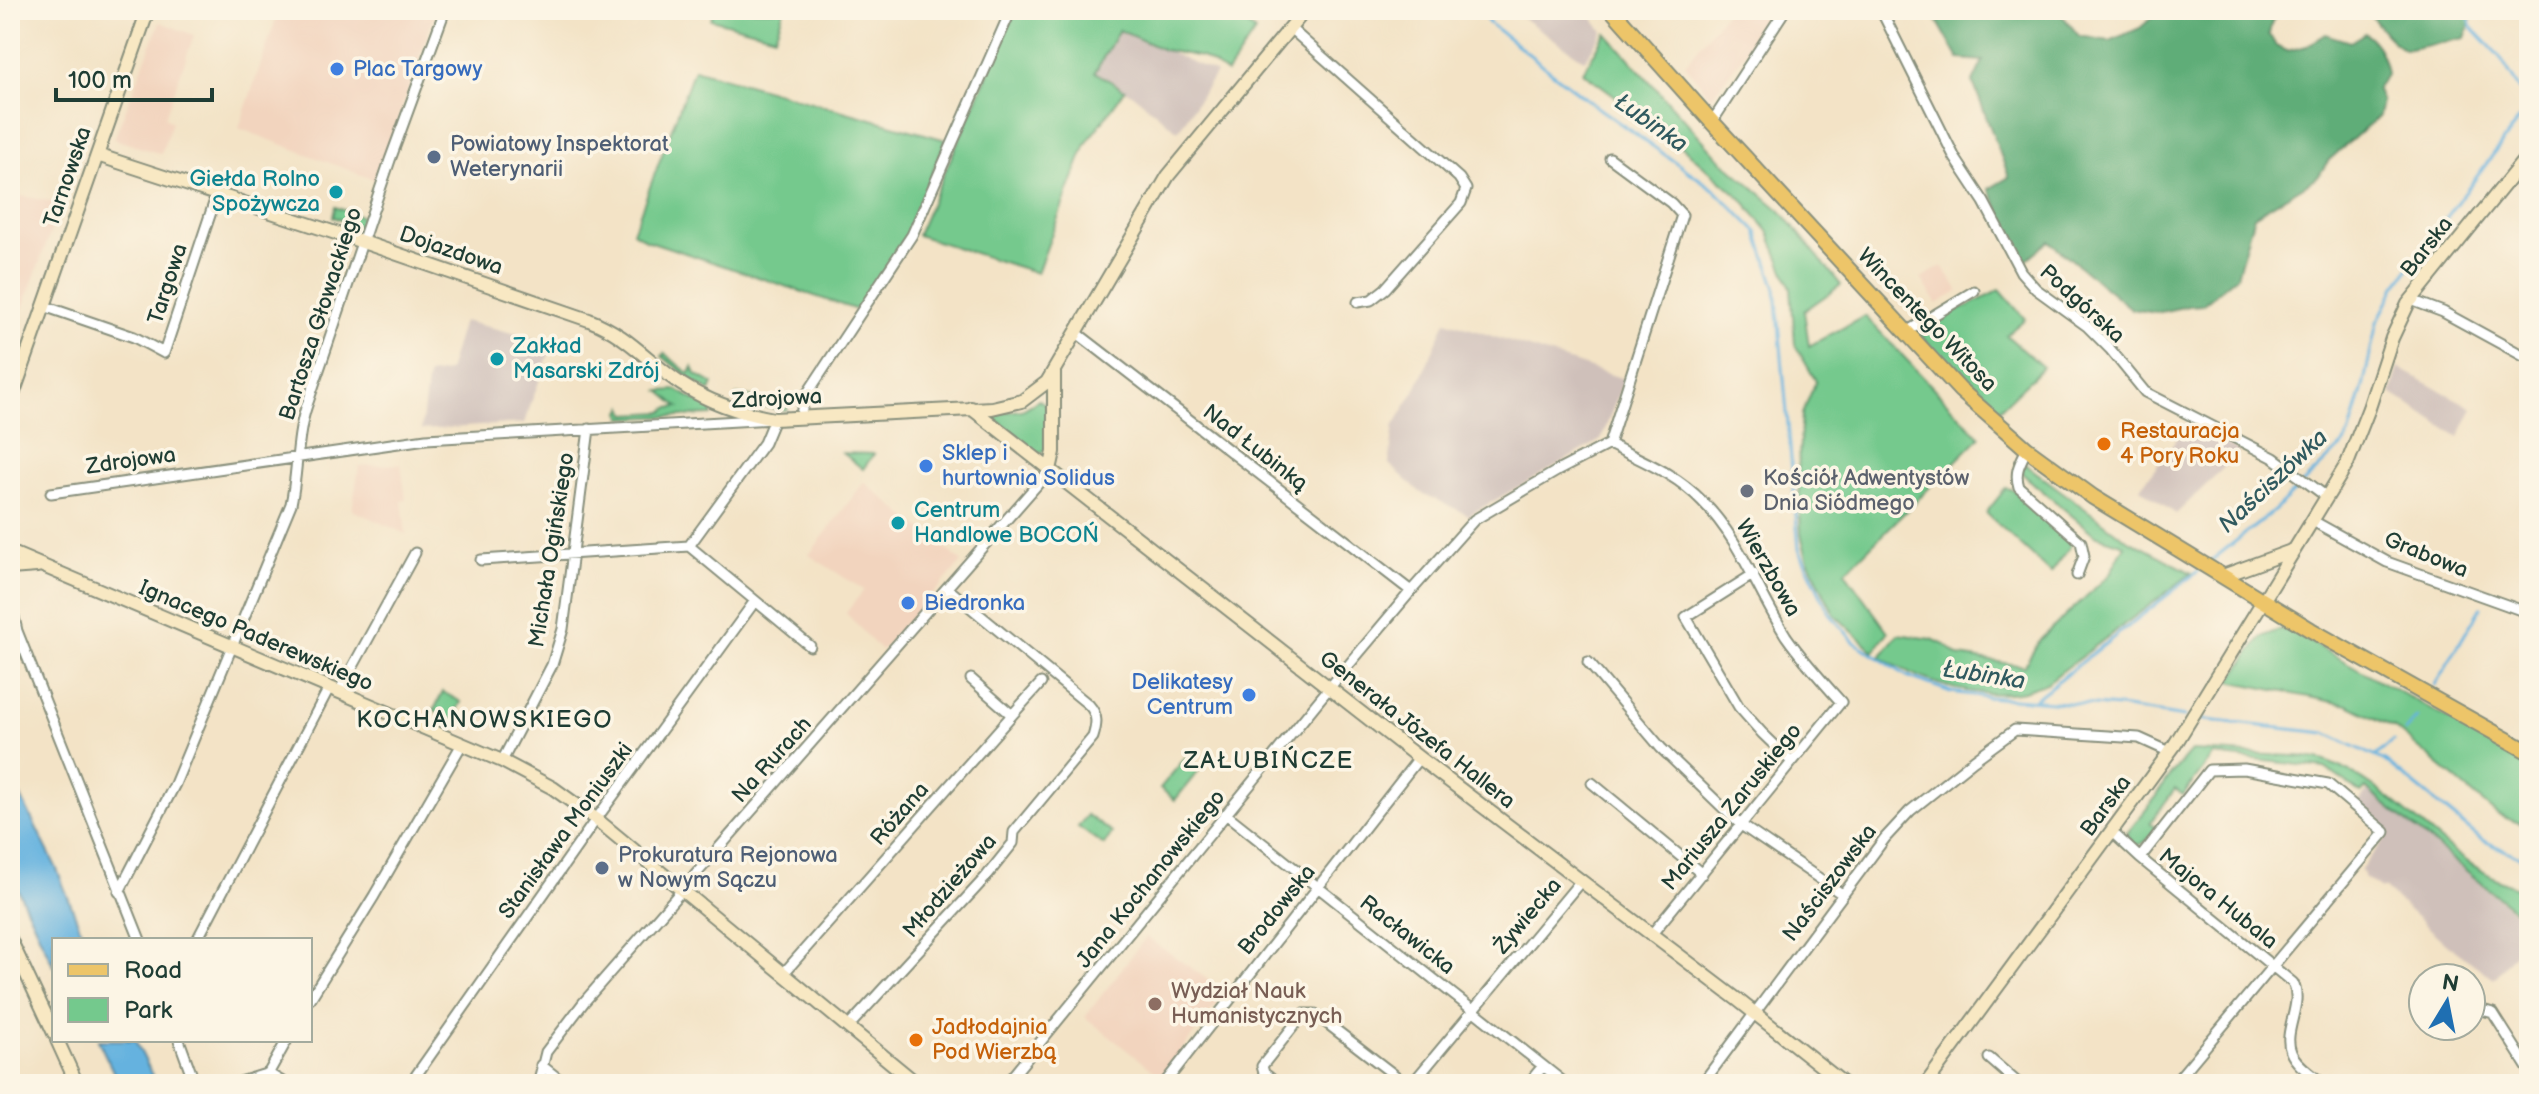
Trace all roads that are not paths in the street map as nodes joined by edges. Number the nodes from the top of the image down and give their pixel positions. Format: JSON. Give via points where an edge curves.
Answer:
{"nodes":[{"id":1,"x":148,"y":10,"type":"edge"},
{"id":2,"x":445,"y":10,"type":"edge"},
{"id":3,"x":1011,"y":10,"type":"edge"},
{"id":4,"x":1305,"y":10,"type":"edge"},
{"id":5,"x":1612,"y":10,"type":"edge"},
{"id":6,"x":1785,"y":10,"type":"edge"},
{"id":7,"x":1881,"y":10,"type":"edge"},
{"id":8,"x":1290,"y":28,"type":"junction"},
{"id":9,"x":1712,"y":122,"type":"junction"},
{"id":10,"x":2529,"y":154,"type":"edge"},
{"id":11,"x":97,"y":155,"type":"junction"},
{"id":12,"x":1610,"y":158,"type":"dead end"},
{"id":13,"x":217,"y":194,"type":"junction"},
{"id":14,"x":364,"y":242,"type":"junction"},
{"id":15,"x":1974,"y":291,"type":"dead end"},
{"id":16,"x":2411,"y":300,"type":"junction"},
{"id":17,"x":1358,"y":302,"type":"dead end"},
{"id":18,"x":44,"y":306,"type":"junction"},
{"id":19,"x":1906,"y":332,"type":"junction"},
{"id":20,"x":1077,"y":333,"type":"junction"},
{"id":21,"x":2529,"y":359,"type":"edge"},
{"id":22,"x":1054,"y":372,"type":"junction"},
{"id":23,"x":10,"y":403,"type":"edge"},
{"id":24,"x":971,"y":408,"type":"junction"},
{"id":25,"x":801,"y":418,"type":"junction"},
{"id":26,"x":774,"y":419,"type":"junction"},
{"id":27,"x":589,"y":429,"type":"junction"},
{"id":28,"x":1609,"y":444,"type":"junction"},
{"id":29,"x":2027,"y":449,"type":"junction"},
{"id":30,"x":299,"y":457,"type":"junction"},
{"id":31,"x":1050,"y":470,"type":"junction"},
{"id":32,"x":51,"y":493,"type":"dead end"},
{"id":33,"x":2327,"y":497,"type":"junction"},
{"id":34,"x":2313,"y":521,"type":"junction"},
{"id":35,"x":689,"y":546,"type":"junction"},
{"id":36,"x":2294,"y":550,"type":"junction"},
{"id":37,"x":10,"y":552,"type":"edge"},
{"id":38,"x":415,"y":553,"type":"dead end"},
{"id":39,"x":573,"y":553,"type":"junction"},
{"id":40,"x":481,"y":560,"type":"dead end"},
{"id":41,"x":40,"y":566,"type":"junction"},
{"id":42,"x":10,"y":568,"type":"edge"},
{"id":43,"x":2218,"y":573,"type":"junction"},
{"id":44,"x":1754,"y":574,"type":"junction"},
{"id":45,"x":2077,"y":575,"type":"dead end"},
{"id":46,"x":947,"y":588,"type":"junction"},
{"id":47,"x":1411,"y":591,"type":"junction"},
{"id":48,"x":2263,"y":600,"type":"junction"},
{"id":49,"x":755,"y":601,"type":"junction"},
{"id":50,"x":11,"y":603,"type":"edge"},
{"id":51,"x":2529,"y":613,"type":"edge"},
{"id":52,"x":810,"y":646,"type":"dead end"},
{"id":53,"x":233,"y":647,"type":"junction"},
{"id":54,"x":1588,"y":662,"type":"dead end"},
{"id":55,"x":971,"y":679,"type":"dead end"},
{"id":56,"x":1041,"y":683,"type":"dead end"},
{"id":57,"x":1329,"y":689,"type":"junction"},
{"id":58,"x":334,"y":690,"type":"junction"},
{"id":59,"x":1841,"y":702,"type":"joint"},
{"id":60,"x":1012,"y":715,"type":"junction"},
{"id":61,"x":462,"y":744,"type":"junction"},
{"id":62,"x":2172,"y":749,"type":"junction"},
{"id":63,"x":2529,"y":752,"type":"edge"},
{"id":64,"x":1419,"y":758,"type":"junction"},
{"id":65,"x":502,"y":761,"type":"junction"},
{"id":66,"x":1791,"y":761,"type":"junction"},
{"id":67,"x":1592,"y":783,"type":"dead end"},
{"id":68,"x":1227,"y":815,"type":"junction"},
{"id":69,"x":596,"y":819,"type":"junction"},
{"id":70,"x":1741,"y":825,"type":"junction"},
{"id":71,"x":2112,"y":832,"type":"junction"},
{"id":72,"x":2140,"y":858,"type":"junction"},
{"id":73,"x":1702,"y":874,"type":"junction"},
{"id":74,"x":1580,"y":882,"type":"junction"},
{"id":75,"x":1318,"y":888,"type":"junction"},
{"id":76,"x":681,"y":890,"type":"junction"},
{"id":77,"x":119,"y":892,"type":"junction"},
{"id":78,"x":1842,"y":894,"type":"junction"},
{"id":79,"x":1651,"y":935,"type":"junction"},
{"id":80,"x":139,"y":938,"type":"edge"},
{"id":81,"x":198,"y":938,"type":"edge"},
{"id":82,"x":10,"y":939,"type":"edge"},
{"id":83,"x":2273,"y":967,"type":"junction"},
{"id":84,"x":783,"y":974,"type":"junction"},
{"id":85,"x":312,"y":996,"type":"edge"},
{"id":86,"x":2487,"y":1010,"type":"edge"},
{"id":87,"x":1473,"y":1011,"type":"junction"},
{"id":88,"x":1755,"y":1014,"type":"junction"},
{"id":89,"x":848,"y":1027,"type":"junction"},
{"id":90,"x":52,"y":1029,"type":"edge"},
{"id":91,"x":58,"y":1042,"type":"edge"},
{"id":92,"x":180,"y":1042,"type":"edge"},
{"id":93,"x":286,"y":1042,"type":"edge"},
{"id":94,"x":1989,"y":1058,"type":"dead end"},
{"id":95,"x":541,"y":1065,"type":"junction"},
{"id":96,"x":1543,"y":1066,"type":"junction"},
{"id":97,"x":2529,"y":1070,"type":"edge"},
{"id":98,"x":268,"y":1074,"type":"junction"},
{"id":99,"x":1931,"y":1081,"type":"edge"},
{"id":100,"x":1843,"y":1083,"type":"edge"},
{"id":101,"x":77,"y":1084,"type":"edge"},
{"id":102,"x":195,"y":1084,"type":"edge"},
{"id":103,"x":234,"y":1084,"type":"edge"},
{"id":104,"x":286,"y":1084,"type":"edge"},
{"id":105,"x":410,"y":1084,"type":"edge"},
{"id":106,"x":538,"y":1084,"type":"edge"},
{"id":107,"x":565,"y":1084,"type":"edge"},
{"id":108,"x":917,"y":1084,"type":"edge"},
{"id":109,"x":1006,"y":1084,"type":"edge"},
{"id":110,"x":1164,"y":1084,"type":"edge"},
{"id":111,"x":1278,"y":1084,"type":"edge"},
{"id":112,"x":1406,"y":1084,"type":"edge"},
{"id":113,"x":1412,"y":1084,"type":"edge"},
{"id":114,"x":1528,"y":1084,"type":"edge"},
{"id":115,"x":1566,"y":1084,"type":"edge"},
{"id":116,"x":1702,"y":1084,"type":"edge"},
{"id":117,"x":2019,"y":1084,"type":"edge"},
{"id":118,"x":2174,"y":1084,"type":"edge"},
{"id":119,"x":2323,"y":1084,"type":"edge"}],
"edges":[{"from":1,"to":11,"type":"street","name":"Tarnowska"},
{"from":2,"to":14,"type":"street","name":"Bartosza Głowackiego"},
{"from":3,"to":25,"type":"street","via":[[912,235],[803,400]]},
{"from":4,"to":8,"type":"street","name":"Zdrojowa"},
{"from":5,"to":9,"type":"main road","name":"Wincentego Witosa"},
{"from":6,"to":9,"type":"street"},
{"from":7,"to":33,"type":"street","name":"Podgórska","via":[[1955,158],[2036,289],[2087,326],[2145,392],[2274,458]]},
{"from":8,"to":17,"type":"street","via":[[1466,189],[1461,203],[1385,289]]},
{"from":8,"to":20,"type":"street","name":"Zdrojowa","via":[[1168,176]]},
{"from":9,"to":19,"type":"main road","name":"Wincentego Witosa"},
{"from":10,"to":16,"type":"street","name":"Barska"},
{"from":11,"to":13,"type":"street","name":"Dojazdowa"},
{"from":11,"to":18,"type":"street","name":"Tarnowska"},
{"from":12,"to":28,"type":"street","via":[[1682,215]]},
{"from":13,"to":14,"type":"street","name":"Dojazdowa"},
{"from":13,"to":18,"type":"street","name":"Targowa","via":[[164,353]]},
{"from":14,"to":26,"type":"street","name":"Dojazdowa","via":[[610,328],[698,394],[733,410]]},
{"from":14,"to":30,"type":"street","name":"Bartosza Głowackiego","via":[[301,423]]},
{"from":15,"to":19,"type":"street"},
{"from":16,"to":21,"type":"street"},
{"from":16,"to":33,"type":"street","name":"Barska","via":[[2392,338],[2358,439]]},
{"from":18,"to":23,"type":"street","name":"Tarnowska"},
{"from":19,"to":29,"type":"main road","name":"Wincentego Witosa","via":[[1960,390]]},
{"from":20,"to":22,"type":"street","name":"Zdrojowa"},
{"from":20,"to":47,"type":"street","name":"Nad Łubinką"},
{"from":22,"to":24,"type":"street","name":"Zdrojowa","via":[[1039,391],[1022,401]]},
{"from":22,"to":31,"type":"street"},
{"from":24,"to":25,"type":"street","name":"Zdrojowa"},
{"from":24,"to":31,"type":"street","name":"Generała Józefa Hallera"},
{"from":25,"to":26,"type":"street","name":"Zdrojowa"},
{"from":26,"to":27,"type":"street","name":"Zdrojowa"},
{"from":26,"to":35,"type":"street","via":[[764,443]]},
{"from":27,"to":30,"type":"street","name":"Zdrojowa","via":[[426,439]]},
{"from":27,"to":39,"type":"street","name":"Michała Ogińskiego"},
{"from":28,"to":44,"type":"street","name":"Wierzbowa","via":[[1650,462],[1701,499],[1726,527]]},
{"from":28,"to":47,"type":"street","name":"Jana Kochanowskiego","via":[[1474,520]]},
{"from":29,"to":43,"type":"main road","name":"Wincentego Witosa","via":[[2093,497]]},
{"from":29,"to":45,"type":"street","via":[[2017,468],[2019,487],[2081,542],[2084,556]]},
{"from":30,"to":32,"type":"street","name":"Zdrojowa"},
{"from":30,"to":53,"type":"street","name":"Bartosza Głowackiego","via":[[291,504]]},
{"from":31,"to":46,"type":"street","name":"Na Rurach"},
{"from":31,"to":57,"type":"street","name":"Generała Józefa Hallera"},
{"from":33,"to":34,"type":"street","name":"Barska"},
{"from":34,"to":36,"type":"street","name":"Barska"},
{"from":34,"to":51,"type":"street","name":"Grabowa","via":[[2387,562]]},
{"from":35,"to":39,"type":"street"},
{"from":35,"to":49,"type":"street"},
{"from":36,"to":43,"type":"street"},
{"from":36,"to":48,"type":"street","name":"Barska"},
{"from":37,"to":41,"type":"street","name":"Ignacego Paderewskiego"},
{"from":38,"to":58,"type":"street"},
{"from":39,"to":40,"type":"street"},
{"from":39,"to":65,"type":"street","name":"Michała Ogińskiego","via":[[563,629],[552,665]]},
{"from":41,"to":42,"type":"street","name":"Ignacego Paderewskiego"},
{"from":41,"to":53,"type":"street","name":"Ignacego Paderewskiego"},
{"from":43,"to":48,"type":"main road","name":"Wincentego Witosa"},
{"from":44,"to":59,"type":"street","name":"Wierzbowa","via":[[1786,635]]},
{"from":44,"to":66,"type":"street","via":[[1686,617],[1739,707]]},
{"from":46,"to":76,"type":"street","name":"Na Rurach"},
{"from":46,"to":89,"type":"street","name":"Młodzieżowa","via":[[1089,705],[1097,724],[1093,737],[1014,832],[1013,843],[985,878]]},
{"from":47,"to":57,"type":"street","name":"Jana Kochanowskiego"},
{"from":48,"to":62,"type":"street","name":"Barska"},
{"from":48,"to":63,"type":"main road","name":"Wincentego Witosa"},
{"from":49,"to":52,"type":"street"},
{"from":49,"to":69,"type":"street","name":"Stanisława Moniuszki"},
{"from":50,"to":77,"type":"street","via":[[17,631]]},
{"from":53,"to":58,"type":"street","name":"Ignacego Paderewskiego"},
{"from":53,"to":77,"type":"street","name":"Bartosza Głowackiego","via":[[175,784]]},
{"from":54,"to":70,"type":"street","via":[[1661,748]]},
{"from":55,"to":60,"type":"street"},
{"from":56,"to":60,"type":"street","name":"Różana"},
{"from":57,"to":64,"type":"street","name":"Generała Józefa Hallera"},
{"from":57,"to":68,"type":"street","name":"Jana Kochanowskiego"},
{"from":58,"to":61,"type":"street","name":"Ignacego Paderewskiego"},
{"from":58,"to":81,"type":"street"},
{"from":59,"to":66,"type":"street","name":"Mariusza Zaruskiego"},
{"from":60,"to":84,"type":"street","name":"Różana"},
{"from":61,"to":65,"type":"street","name":"Ignacego Paderewskiego"},
{"from":61,"to":85,"type":"street"},
{"from":62,"to":71,"type":"street","name":"Barska"},
{"from":62,"to":78,"type":"street","name":"Naściszowska","via":[[2139,738],[2015,730],[1910,811]]},
{"from":64,"to":74,"type":"street","name":"Generała Józefa Hallera"},
{"from":64,"to":75,"type":"street","name":"Brodowska"},
{"from":65,"to":69,"type":"street","name":"Ignacego Paderewskiego"},
{"from":66,"to":70,"type":"street","name":"Mariusza Zaruskiego"},
{"from":67,"to":73,"type":"street"},
{"from":68,"to":75,"type":"street","name":"Racławicka"},
{"from":68,"to":109,"type":"street","name":"Jana Kochanowskiego"},
{"from":69,"to":76,"type":"street","name":"Ignacego Paderewskiego"},
{"from":69,"to":105,"type":"street","name":"Stanisława Moniuszki"},
{"from":70,"to":73,"type":"street","name":"Mariusza Zaruskiego"},
{"from":70,"to":78,"type":"street"},
{"from":71,"to":72,"type":"street","name":"Majora Hubala"},
{"from":71,"to":99,"type":"street","name":"Barska"},
{"from":72,"to":83,"type":"street","name":"Majora Hubala"},
{"from":72,"to":83,"type":"street","name":"Majora Hubala","via":[[2209,770],[2244,769],[2328,784],[2385,832]]},
{"from":73,"to":79,"type":"street","name":"Mariusza Zaruskiego"},
{"from":74,"to":79,"type":"street","name":"Generała Józefa Hallera"},
{"from":74,"to":87,"type":"street","name":"Żywiecka"},
{"from":75,"to":87,"type":"street","name":"Racławicka"},
{"from":75,"to":110,"type":"street","name":"Brodowska"},
{"from":76,"to":84,"type":"street","name":"Ignacego Paderewskiego"},
{"from":76,"to":95,"type":"street","name":"Na Rurach","via":[[553,1041]]},
{"from":77,"to":80,"type":"street"},
{"from":78,"to":88,"type":"street","name":"Naściszowska"},
{"from":79,"to":88,"type":"street","name":"Generała Józefa Hallera"},
{"from":82,"to":90,"type":"street"},
{"from":83,"to":118,"type":"street","name":"Majora Hubala"},
{"from":83,"to":119,"type":"street","via":[[2297,992],[2291,1052]]},
{"from":84,"to":89,"type":"street","name":"Ignacego Paderewskiego"},
{"from":86,"to":97,"type":"street"},
{"from":87,"to":96,"type":"street","name":"Racławicka"},
{"from":87,"to":113,"type":"street","name":"Żywiecka"},
{"from":88,"to":100,"type":"street","name":"Generała Józefa Hallera"},
{"from":88,"to":116,"type":"street","name":"Naściszowska"},
{"from":89,"to":108,"type":"street","name":"Ignacego Paderewskiego"},
{"from":91,"to":101,"type":"street"},
{"from":92,"to":102,"type":"street"},
{"from":93,"to":98,"type":"street"},
{"from":94,"to":117,"type":"street"},
{"from":95,"to":106,"type":"street","name":"Na Rurach"},
{"from":95,"to":107,"type":"street"},
{"from":96,"to":114,"type":"street"},
{"from":96,"to":115,"type":"street","name":"Racławicka"},
{"from":98,"to":103,"type":"street"},
{"from":98,"to":104,"type":"street"},
{"from":111,"to":112,"type":"street","via":[[1262,1066],[1300,1018],[1311,1013]]}]}
